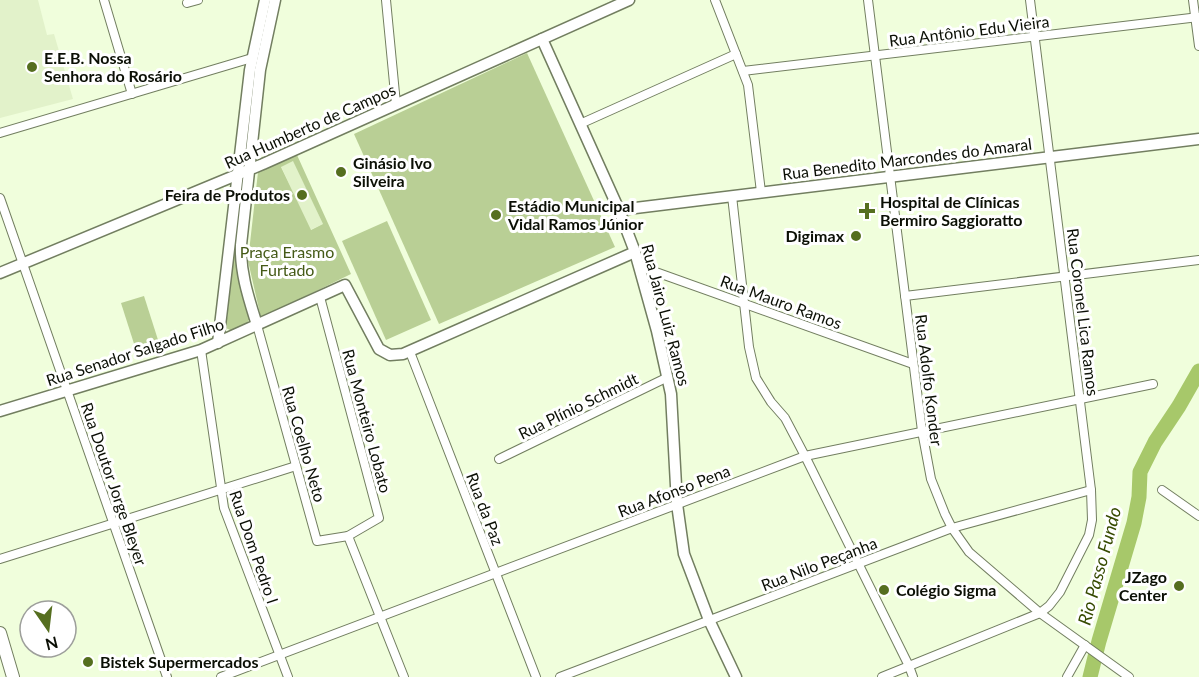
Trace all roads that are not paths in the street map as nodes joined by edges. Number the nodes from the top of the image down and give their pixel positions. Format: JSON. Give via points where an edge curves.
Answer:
{"nodes":[{"id":1,"x":104,"y":0,"type":"edge"},
{"id":2,"x":198,"y":0,"type":"edge"},
{"id":3,"x":265,"y":0,"type":"edge"},
{"id":4,"x":275,"y":0,"type":"edge"},
{"id":5,"x":386,"y":0,"type":"edge"},
{"id":6,"x":629,"y":0,"type":"edge"},
{"id":7,"x":715,"y":0,"type":"edge"},
{"id":8,"x":868,"y":0,"type":"edge"},
{"id":9,"x":1029,"y":0,"type":"edge"},
{"id":10,"x":1193,"y":0,"type":"edge"},
{"id":11,"x":187,"y":3,"type":"dead end"},
{"id":12,"x":1197,"y":17,"type":"edge"},
{"id":13,"x":1034,"y":36,"type":"junction"},
{"id":14,"x":542,"y":39,"type":"junction"},
{"id":15,"x":1199,"y":46,"type":"edge"},
{"id":16,"x":736,"y":54,"type":"junction"},
{"id":17,"x":875,"y":56,"type":"junction"},
{"id":18,"x":252,"y":58,"type":"junction"},
{"id":19,"x":743,"y":71,"type":"junction"},
{"id":20,"x":132,"y":94,"type":"junction"},
{"id":21,"x":396,"y":104,"type":"junction"},
{"id":22,"x":580,"y":124,"type":"junction"},
{"id":23,"x":0,"y":133,"type":"edge"},
{"id":24,"x":1199,"y":139,"type":"edge"},
{"id":25,"x":1049,"y":157,"type":"junction"},
{"id":26,"x":249,"y":170,"type":"junction"},
{"id":27,"x":238,"y":175,"type":"junction"},
{"id":28,"x":890,"y":177,"type":"junction"},
{"id":29,"x":761,"y":192,"type":"junction"},
{"id":30,"x":732,"y":196,"type":"junction"},
{"id":31,"x":0,"y":198,"type":"edge"},
{"id":32,"x":619,"y":210,"type":"junction"},
{"id":33,"x":635,"y":252,"type":"junction"},
{"id":34,"x":1199,"y":260,"type":"edge"},
{"id":35,"x":23,"y":263,"type":"junction"},
{"id":36,"x":639,"y":266,"type":"junction"},
{"id":37,"x":0,"y":273,"type":"edge"},
{"id":38,"x":1064,"y":277,"type":"junction"},
{"id":39,"x":905,"y":296,"type":"junction"},
{"id":40,"x":320,"y":297,"type":"junction"},
{"id":41,"x":743,"y":303,"type":"junction"},
{"id":42,"x":257,"y":326,"type":"junction"},
{"id":43,"x":218,"y":343,"type":"junction"},
{"id":44,"x":201,"y":350,"type":"junction"},
{"id":45,"x":410,"y":352,"type":"junction"},
{"id":46,"x":913,"y":364,"type":"junction"},
{"id":47,"x":668,"y":376,"type":"junction"},
{"id":48,"x":1153,"y":384,"type":"dead end"},
{"id":49,"x":67,"y":391,"type":"junction"},
{"id":50,"x":1080,"y":399,"type":"junction"},
{"id":51,"x":0,"y":411,"type":"edge"},
{"id":52,"x":922,"y":432,"type":"junction"},
{"id":53,"x":805,"y":456,"type":"junction"},
{"id":54,"x":499,"y":459,"type":"dead end"},
{"id":55,"x":296,"y":466,"type":"junction"},
{"id":56,"x":220,"y":490,"type":"junction"},
{"id":57,"x":1091,"y":490,"type":"junction"},
{"id":58,"x":1162,"y":490,"type":"dead end"},
{"id":59,"x":677,"y":504,"type":"junction"},
{"id":60,"x":1199,"y":516,"type":"edge"},
{"id":61,"x":114,"y":524,"type":"junction"},
{"id":62,"x":952,"y":528,"type":"junction"},
{"id":63,"x":348,"y":536,"type":"junction"},
{"id":64,"x":0,"y":559,"type":"edge"},
{"id":65,"x":860,"y":563,"type":"junction"},
{"id":66,"x":495,"y":573,"type":"junction"},
{"id":67,"x":1040,"y":614,"type":"junction"},
{"id":68,"x":380,"y":617,"type":"junction"},
{"id":69,"x":709,"y":620,"type":"junction"},
{"id":70,"x":0,"y":633,"type":"edge"},
{"id":71,"x":1085,"y":645,"type":"junction"},
{"id":72,"x":279,"y":655,"type":"junction"},
{"id":73,"x":909,"y":666,"type":"junction"},
{"id":74,"x":13,"y":677,"type":"edge"},
{"id":75,"x":167,"y":677,"type":"edge"},
{"id":76,"x":220,"y":677,"type":"edge"},
{"id":77,"x":288,"y":677,"type":"edge"},
{"id":78,"x":404,"y":677,"type":"edge"},
{"id":79,"x":536,"y":677,"type":"edge"},
{"id":80,"x":560,"y":677,"type":"edge"},
{"id":81,"x":736,"y":677,"type":"edge"},
{"id":82,"x":882,"y":677,"type":"edge"},
{"id":83,"x":913,"y":677,"type":"edge"},
{"id":84,"x":1067,"y":677,"type":"edge"},
{"id":85,"x":1129,"y":677,"type":"edge"}],
"edges":[{"from":1,"to":20,"type":"street"},
{"from":2,"to":11,"type":"street"},
{"from":3,"to":18,"type":"street"},
{"from":4,"to":26,"type":"street","via":[[261,60]]},
{"from":5,"to":21,"type":"street"},
{"from":6,"to":14,"type":"street","name":"Rua Humberto de Campos"},
{"from":7,"to":16,"type":"street"},
{"from":8,"to":17,"type":"street","name":"Rua Adolfo Konder"},
{"from":9,"to":13,"type":"street","name":"Rua Coronel Lica Ramos"},
{"from":10,"to":12,"type":"street"},
{"from":12,"to":13,"type":"street","name":"Rua Antônio Edu Vieira"},
{"from":12,"to":15,"type":"street"},
{"from":13,"to":17,"type":"street","name":"Rua Antônio Edu Vieira"},
{"from":13,"to":25,"type":"street","name":"Rua Coronel Lica Ramos"},
{"from":14,"to":21,"type":"street","name":"Rua Humberto de Campos"},
{"from":14,"to":22,"type":"street","name":"Rua Jairo Luiz Ramos"},
{"from":16,"to":19,"type":"street"},
{"from":16,"to":22,"type":"street"},
{"from":17,"to":19,"type":"street","name":"Rua Antônio Edu Vieira"},
{"from":17,"to":28,"type":"street","name":"Rua Adolfo Konder"},
{"from":18,"to":20,"type":"street"},
{"from":18,"to":27,"type":"street"},
{"from":19,"to":29,"type":"street","via":[[750,97]]},
{"from":20,"to":23,"type":"street"},
{"from":21,"to":26,"type":"street","name":"Rua Humberto de Campos"},
{"from":22,"to":32,"type":"street","name":"Rua Jairo Luiz Ramos"},
{"from":24,"to":25,"type":"street","name":"Rua Benedito Marcondes do Amaral"},
{"from":25,"to":28,"type":"street","name":"Rua Benedito Marcondes do Amaral"},
{"from":25,"to":38,"type":"street","name":"Rua Coronel Lica Ramos"},
{"from":26,"to":27,"type":"street","name":"Rua Humberto de Campos"},
{"from":26,"to":42,"type":"street","via":[[241,263]]},
{"from":27,"to":35,"type":"street","name":"Rua Humberto de Campos"},
{"from":27,"to":43,"type":"street"},
{"from":28,"to":29,"type":"street","name":"Rua Benedito Marcondes do Amaral"},
{"from":28,"to":39,"type":"street","name":"Rua Adolfo Konder"},
{"from":29,"to":30,"type":"street","name":"Rua Benedito Marcondes do Amaral"},
{"from":30,"to":32,"type":"street","name":"Rua Benedito Marcondes do Amaral"},
{"from":30,"to":41,"type":"street"},
{"from":31,"to":35,"type":"street","name":"Rua Doutor Jorge Bleyer"},
{"from":32,"to":33,"type":"street","name":"Rua Jairo Luiz Ramos"},
{"from":33,"to":36,"type":"street","name":"Rua Jairo Luiz Ramos"},
{"from":33,"to":45,"type":"street"},
{"from":34,"to":38,"type":"street"},
{"from":35,"to":37,"type":"street","name":"Rua Humberto de Campos"},
{"from":35,"to":49,"type":"street","name":"Rua Doutor Jorge Bleyer"},
{"from":36,"to":41,"type":"street","name":"Rua Mauro Ramos"},
{"from":36,"to":47,"type":"street","name":"Rua Jairo Luiz Ramos"},
{"from":38,"to":39,"type":"street"},
{"from":38,"to":50,"type":"street","name":"Rua Coronel Lica Ramos"},
{"from":39,"to":46,"type":"street","name":"Rua Adolfo Konder"},
{"from":40,"to":42,"type":"street","name":"Rua Senador Salgado Filho"},
{"from":40,"to":45,"type":"street","name":"Rua Senador Salgado Filho","via":[[345,285],[379,349],[390,356]]},
{"from":40,"to":63,"type":"street","name":"Rua Monteiro Lobato","via":[[379,518]]},
{"from":41,"to":46,"type":"street","name":"Rua Mauro Ramos"},
{"from":41,"to":53,"type":"street","via":[[756,378],[789,424]]},
{"from":42,"to":43,"type":"street","name":"Rua Senador Salgado Filho"},
{"from":42,"to":55,"type":"street","name":"Rua Coelho Neto"},
{"from":43,"to":44,"type":"street","name":"Rua Senador Salgado Filho"},
{"from":44,"to":49,"type":"street","name":"Rua Senador Salgado Filho"},
{"from":44,"to":56,"type":"street","name":"Rua Dom Pedro I"},
{"from":45,"to":66,"type":"street","name":"Rua da Paz"},
{"from":46,"to":52,"type":"street","name":"Rua Adolfo Konder"},
{"from":47,"to":54,"type":"street","name":"Rua Plínio Schmidt"},
{"from":47,"to":59,"type":"street","name":"Rua Jairo Luiz Ramos","via":[[674,418]]},
{"from":48,"to":50,"type":"street","name":"Rua Afonso Pena"},
{"from":49,"to":51,"type":"street","name":"Rua Senador Salgado Filho"},
{"from":49,"to":61,"type":"street","name":"Rua Doutor Jorge Bleyer"},
{"from":50,"to":52,"type":"street","name":"Rua Afonso Pena"},
{"from":50,"to":57,"type":"street","name":"Rua Coronel Lica Ramos"},
{"from":52,"to":53,"type":"street","name":"Rua Afonso Pena"},
{"from":52,"to":62,"type":"street","name":"Rua Adolfo Konder","via":[[932,478]]},
{"from":53,"to":59,"type":"street","name":"Rua Afonso Pena"},
{"from":53,"to":65,"type":"street"},
{"from":55,"to":56,"type":"street"},
{"from":55,"to":63,"type":"street","name":"Rua Coelho Neto","via":[[317,541]]},
{"from":56,"to":61,"type":"street"},
{"from":56,"to":72,"type":"street","name":"Rua Dom Pedro I","via":[[228,523]]},
{"from":57,"to":62,"type":"street","name":"Rua Nilo Peçanha"},
{"from":57,"to":67,"type":"street","name":"Rua Coronel Lica Ramos","via":[[1092,520],[1084,548],[1060,592]]},
{"from":58,"to":60,"type":"street"},
{"from":59,"to":66,"type":"street","name":"Rua Afonso Pena"},
{"from":59,"to":69,"type":"street","name":"Rua Jairo Luiz Ramos","via":[[684,554]]},
{"from":61,"to":64,"type":"street"},
{"from":61,"to":75,"type":"street","name":"Rua Doutor Jorge Bleyer"},
{"from":62,"to":65,"type":"street","name":"Rua Nilo Peçanha"},
{"from":62,"to":67,"type":"street","name":"Rua Adolfo Konder","via":[[969,552]]},
{"from":63,"to":68,"type":"street"},
{"from":65,"to":69,"type":"street","name":"Rua Nilo Peçanha"},
{"from":65,"to":73,"type":"street"},
{"from":66,"to":68,"type":"street","name":"Rua Afonso Pena"},
{"from":66,"to":79,"type":"street","name":"Rua da Paz"},
{"from":67,"to":71,"type":"street","name":"Rua Adolfo Konder"},
{"from":67,"to":73,"type":"street"},
{"from":68,"to":72,"type":"street","name":"Rua Afonso Pena"},
{"from":68,"to":78,"type":"street"},
{"from":69,"to":80,"type":"street","name":"Rua Nilo Peçanha"},
{"from":69,"to":81,"type":"street","name":"Rua Jairo Luiz Ramos"},
{"from":70,"to":74,"type":"main road"},
{"from":71,"to":84,"type":"street"},
{"from":71,"to":85,"type":"street","name":"Rua Adolfo Konder"},
{"from":72,"to":76,"type":"street","name":"Rua Afonso Pena"},
{"from":72,"to":77,"type":"street","name":"Rua Dom Pedro I"},
{"from":73,"to":82,"type":"street"},
{"from":73,"to":83,"type":"street"}]}
